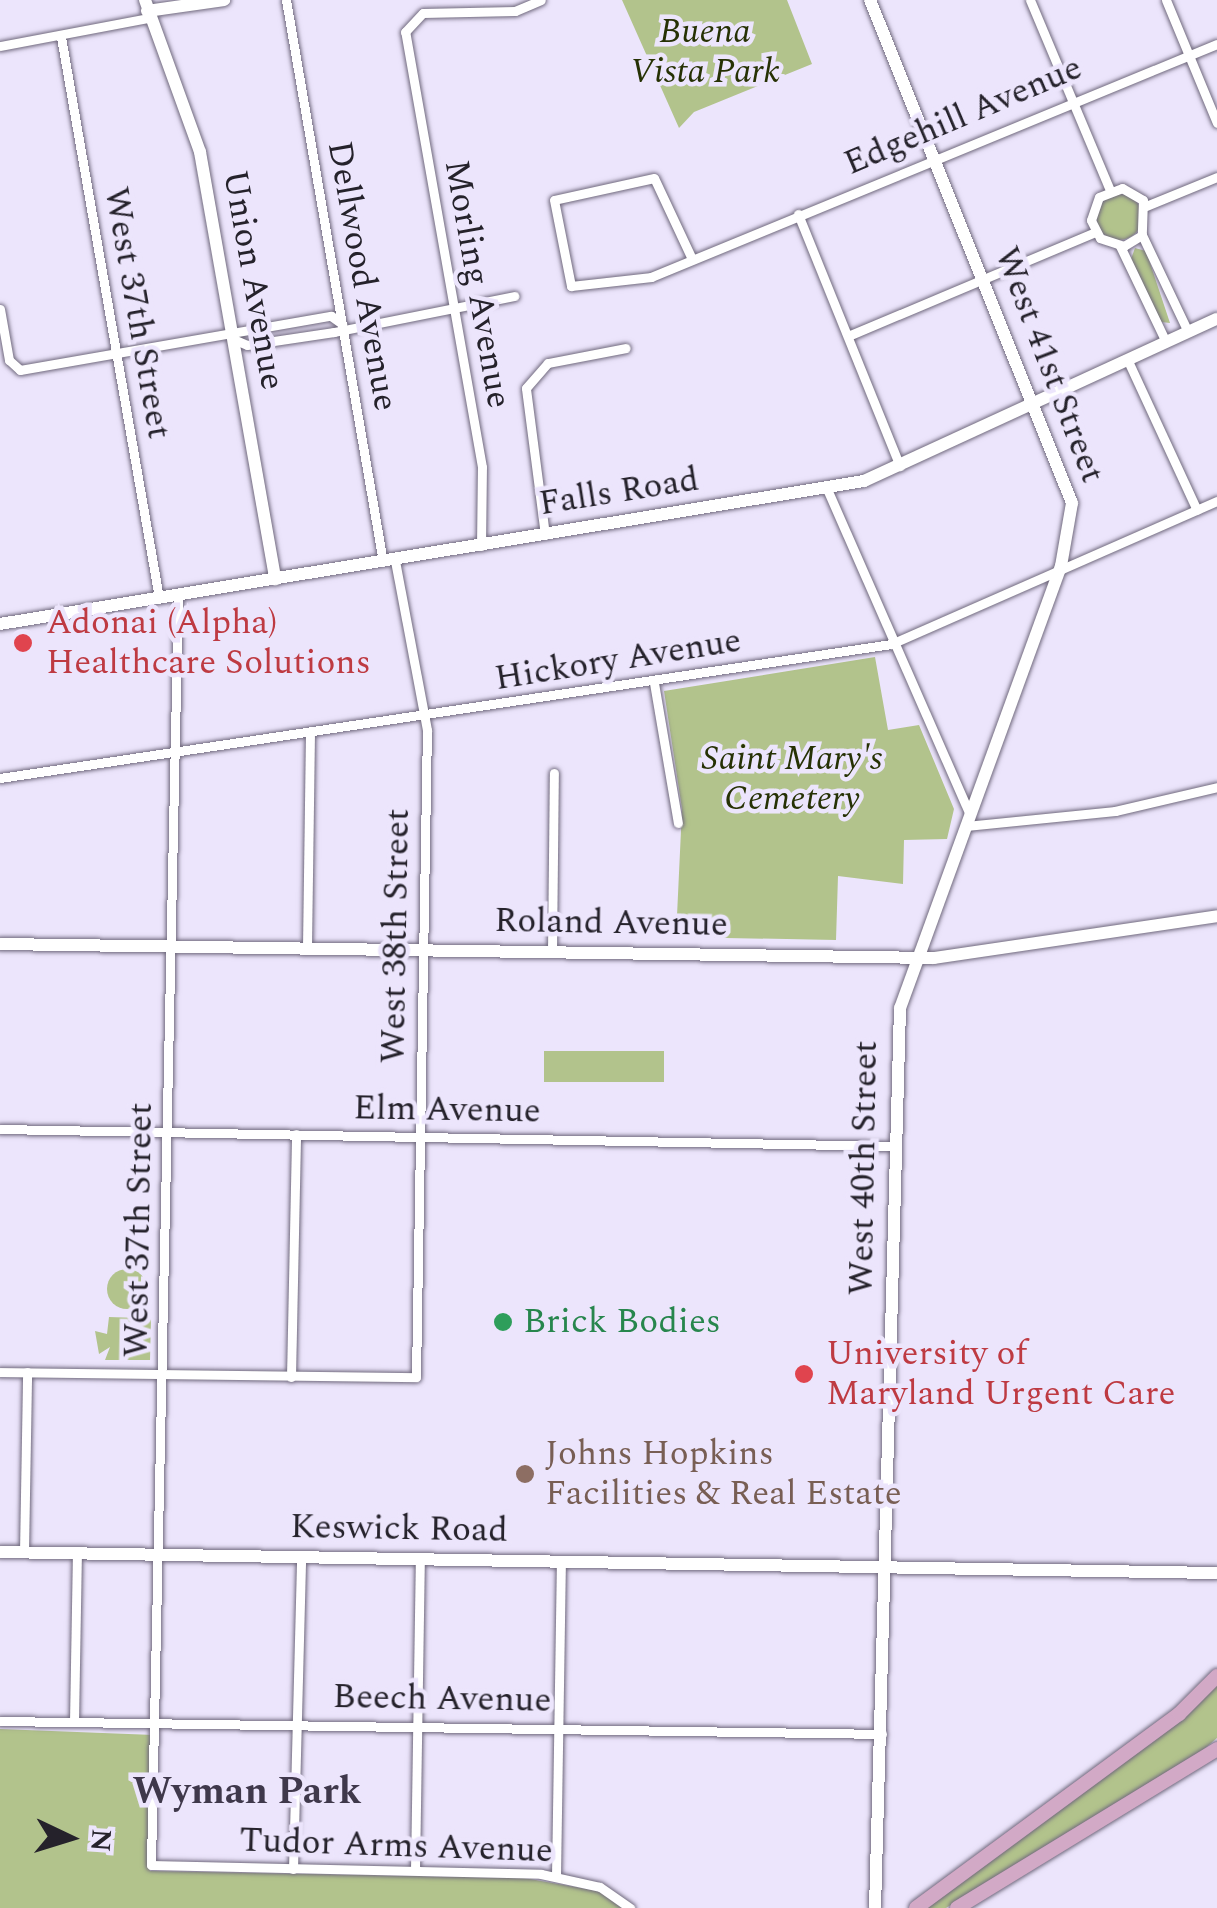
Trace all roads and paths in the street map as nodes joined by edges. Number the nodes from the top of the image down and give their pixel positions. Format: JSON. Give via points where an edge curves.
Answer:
{"nodes":[{"id":1,"x":224,"y":0,"type":"edge"},
{"id":2,"x":286,"y":0,"type":"edge"},
{"id":3,"x":541,"y":0,"type":"edge"},
{"id":4,"x":870,"y":0,"type":"edge"},
{"id":5,"x":1030,"y":0,"type":"edge"},
{"id":6,"x":1166,"y":0,"type":"edge"},
{"id":7,"x":147,"y":10,"type":"edge"},
{"id":8,"x":61,"y":37,"type":"junction"},
{"id":9,"x":1217,"y":44,"type":"edge"},
{"id":10,"x":0,"y":46,"type":"edge"},
{"id":11,"x":1188,"y":54,"type":"junction"},
{"id":12,"x":1072,"y":100,"type":"junction"},
{"id":13,"x":1217,"y":123,"type":"edge"},
{"id":14,"x":935,"y":157,"type":"junction"},
{"id":15,"x":1217,"y":177,"type":"edge"},
{"id":16,"x":1110,"y":190,"type":"junction"},
{"id":17,"x":1146,"y":206,"type":"junction"},
{"id":18,"x":798,"y":214,"type":"junction"},
{"id":19,"x":1096,"y":232,"type":"junction"},
{"id":20,"x":1142,"y":235,"type":"junction"},
{"id":21,"x":1120,"y":246,"type":"junction"},
{"id":22,"x":692,"y":259,"type":"junction"},
{"id":23,"x":985,"y":278,"type":"junction"},
{"id":24,"x":514,"y":296,"type":"dead end"},
{"id":25,"x":453,"y":307,"type":"junction"},
{"id":26,"x":0,"y":309,"type":"edge"},
{"id":27,"x":1217,"y":318,"type":"edge"},
{"id":28,"x":342,"y":324,"type":"junction"},
{"id":29,"x":1188,"y":332,"type":"junction"},
{"id":30,"x":848,"y":336,"type":"junction"},
{"id":31,"x":233,"y":339,"type":"junction"},
{"id":32,"x":1166,"y":342,"type":"junction"},
{"id":33,"x":626,"y":348,"type":"dead end"},
{"id":34,"x":116,"y":354,"type":"junction"},
{"id":35,"x":1128,"y":360,"type":"junction"},
{"id":36,"x":1037,"y":403,"type":"junction"},
{"id":37,"x":901,"y":467,"type":"junction"},
{"id":38,"x":826,"y":489,"type":"junction"},
{"id":39,"x":1217,"y":501,"type":"edge"},
{"id":40,"x":1198,"y":510,"type":"junction"},
{"id":41,"x":544,"y":535,"type":"junction"},
{"id":42,"x":481,"y":546,"type":"junction"},
{"id":43,"x":389,"y":561,"type":"junction"},
{"id":44,"x":1058,"y":574,"type":"junction"},
{"id":45,"x":276,"y":579,"type":"junction"},
{"id":46,"x":178,"y":595,"type":"junction"},
{"id":47,"x":159,"y":598,"type":"junction"},
{"id":48,"x":0,"y":624,"type":"edge"},
{"id":49,"x":891,"y":644,"type":"junction"},
{"id":50,"x":654,"y":683,"type":"junction"},
{"id":51,"x":424,"y":718,"type":"junction"},
{"id":52,"x":310,"y":734,"type":"junction"},
{"id":53,"x":176,"y":753,"type":"junction"},
{"id":54,"x":554,"y":773,"type":"dead end"},
{"id":55,"x":0,"y":778,"type":"edge"},
{"id":56,"x":1217,"y":787,"type":"edge"},
{"id":57,"x":968,"y":820,"type":"junction"},
{"id":58,"x":678,"y":823,"type":"dead end"},
{"id":59,"x":1217,"y":916,"type":"edge"},
{"id":60,"x":0,"y":944,"type":"edge"},
{"id":61,"x":172,"y":946,"type":"junction"},
{"id":62,"x":307,"y":947,"type":"junction"},
{"id":63,"x":423,"y":950,"type":"junction"},
{"id":64,"x":552,"y":952,"type":"junction"},
{"id":65,"x":916,"y":958,"type":"junction"},
{"id":66,"x":0,"y":1129,"type":"edge"},
{"id":67,"x":168,"y":1132,"type":"junction"},
{"id":68,"x":296,"y":1134,"type":"junction"},
{"id":69,"x":420,"y":1137,"type":"junction"},
{"id":70,"x":894,"y":1146,"type":"junction"},
{"id":71,"x":0,"y":1372,"type":"edge"},
{"id":72,"x":27,"y":1372,"type":"junction"},
{"id":73,"x":164,"y":1375,"type":"junction"},
{"id":74,"x":291,"y":1377,"type":"junction"},
{"id":75,"x":0,"y":1552,"type":"edge"},
{"id":76,"x":24,"y":1552,"type":"junction"},
{"id":77,"x":77,"y":1554,"type":"junction"},
{"id":78,"x":160,"y":1556,"type":"junction"},
{"id":79,"x":301,"y":1558,"type":"junction"},
{"id":80,"x":420,"y":1559,"type":"junction"},
{"id":81,"x":561,"y":1562,"type":"junction"},
{"id":82,"x":886,"y":1568,"type":"junction"},
{"id":83,"x":1217,"y":1572,"type":"edge"},
{"id":84,"x":1217,"y":1676,"type":"edge"},
{"id":85,"x":0,"y":1721,"type":"edge"},
{"id":86,"x":74,"y":1722,"type":"junction"},
{"id":87,"x":158,"y":1724,"type":"junction"},
{"id":88,"x":298,"y":1726,"type":"junction"},
{"id":89,"x":417,"y":1726,"type":"junction"},
{"id":90,"x":558,"y":1728,"type":"junction"},
{"id":91,"x":883,"y":1734,"type":"junction"},
{"id":92,"x":1217,"y":1749,"type":"edge"},
{"id":93,"x":152,"y":1865,"type":"joint"},
{"id":94,"x":294,"y":1869,"type":"junction"},
{"id":95,"x":415,"y":1870,"type":"junction"},
{"id":96,"x":556,"y":1876,"type":"junction"},
{"id":97,"x":880,"y":1891,"type":"junction"},
{"id":98,"x":630,"y":1908,"type":"edge"},
{"id":99,"x":876,"y":1908,"type":"edge"},
{"id":100,"x":884,"y":1908,"type":"edge"},
{"id":101,"x":916,"y":1908,"type":"edge"},
{"id":102,"x":957,"y":1908,"type":"edge"}],
"edges":[{"from":1,"to":7,"type":"main road"},
{"from":2,"to":28,"type":"street","name":"Dellwood Avenue"},
{"from":3,"to":25,"type":"street","name":"Morling Avenue","via":[[515,12],[422,13],[405,32]]},
{"from":4,"to":14,"type":"main road","name":"West 41st Street"},
{"from":5,"to":12,"type":"street"},
{"from":6,"to":11,"type":"street"},
{"from":7,"to":8,"type":"street"},
{"from":7,"to":31,"type":"main road","name":"Union Avenue","via":[[197,140]]},
{"from":8,"to":10,"type":"street"},
{"from":8,"to":34,"type":"street","name":"West 37th Street"},
{"from":9,"to":11,"type":"street","name":"Edgehill Avenue"},
{"from":11,"to":12,"type":"street","name":"Edgehill Avenue"},
{"from":11,"to":13,"type":"street"},
{"from":12,"to":14,"type":"street","name":"Edgehill Avenue"},
{"from":12,"to":16,"type":"street"},
{"from":14,"to":18,"type":"street","name":"Edgehill Avenue"},
{"from":14,"to":23,"type":"main road","name":"West 41st Street"},
{"from":15,"to":17,"type":"street"},
{"from":16,"to":17,"type":"street","via":[[1128,190]]},
{"from":16,"to":19,"type":"street","via":[[1093,208]]},
{"from":17,"to":20,"type":"street"},
{"from":18,"to":22,"type":"street","name":"Edgehill Avenue"},
{"from":18,"to":30,"type":"street"},
{"from":19,"to":21,"type":"street"},
{"from":19,"to":23,"type":"street"},
{"from":20,"to":21,"type":"street"},
{"from":20,"to":29,"type":"street"},
{"from":21,"to":32,"type":"street"},
{"from":22,"to":22,"type":"street","name":"Edgehill Avenue","via":[[652,277],[577,288],[565,276],[554,200],[654,178]]},
{"from":23,"to":30,"type":"street"},
{"from":23,"to":36,"type":"main road","name":"West 41st Street"},
{"from":24,"to":25,"type":"street"},
{"from":25,"to":28,"type":"street"},
{"from":25,"to":42,"type":"street","name":"Morling Avenue","via":[[482,467]]},
{"from":26,"to":34,"type":"street","via":[[14,369]]},
{"from":27,"to":29,"type":"main road","name":"Falls Road"},
{"from":28,"to":31,"type":"street","via":[[247,345]]},
{"from":28,"to":31,"type":"street","via":[[332,316]]},
{"from":28,"to":43,"type":"street","name":"Dellwood Avenue"},
{"from":29,"to":32,"type":"main road","name":"Falls Road"},
{"from":30,"to":37,"type":"street"},
{"from":31,"to":34,"type":"street"},
{"from":31,"to":45,"type":"main road","name":"Union Avenue"},
{"from":32,"to":35,"type":"main road","name":"Falls Road"},
{"from":33,"to":41,"type":"street","via":[[548,364],[526,388]]},
{"from":34,"to":47,"type":"street","name":"West 37th Street"},
{"from":35,"to":36,"type":"main road","name":"Falls Road"},
{"from":35,"to":40,"type":"street"},
{"from":36,"to":37,"type":"main road","name":"Falls Road"},
{"from":36,"to":44,"type":"main road","name":"West 41st Street","via":[[1072,503]]},
{"from":37,"to":38,"type":"main road","name":"Falls Road"},
{"from":38,"to":41,"type":"main road","name":"Falls Road"},
{"from":38,"to":49,"type":"street"},
{"from":39,"to":40,"type":"street","name":"Hickory Avenue"},
{"from":40,"to":44,"type":"street","name":"Hickory Avenue"},
{"from":41,"to":42,"type":"main road","name":"Falls Road"},
{"from":42,"to":43,"type":"main road","name":"Falls Road"},
{"from":43,"to":45,"type":"main road","name":"Falls Road"},
{"from":43,"to":51,"type":"street","name":"West 38th Street"},
{"from":44,"to":49,"type":"street","name":"Hickory Avenue"},
{"from":44,"to":57,"type":"main road","name":"West 41st Street"},
{"from":45,"to":46,"type":"main road","name":"Falls Road"},
{"from":46,"to":47,"type":"main road","name":"Falls Road"},
{"from":46,"to":53,"type":"street","name":"West 37th Street"},
{"from":47,"to":48,"type":"main road","name":"Falls Road"},
{"from":49,"to":50,"type":"street","name":"Hickory Avenue"},
{"from":49,"to":57,"type":"street"},
{"from":50,"to":51,"type":"street","name":"Hickory Avenue"},
{"from":50,"to":58,"type":"street"},
{"from":51,"to":52,"type":"street","name":"Hickory Avenue"},
{"from":51,"to":63,"type":"street","name":"West 38th Street"},
{"from":52,"to":53,"type":"street","name":"Hickory Avenue"},
{"from":52,"to":62,"type":"street"},
{"from":53,"to":55,"type":"street","name":"Hickory Avenue"},
{"from":53,"to":61,"type":"street","name":"West 37th Street"},
{"from":54,"to":64,"type":"street"},
{"from":56,"to":57,"type":"street","via":[[1115,811]]},
{"from":57,"to":65,"type":"main road","name":"West 40th Street"},
{"from":59,"to":65,"type":"main road","name":"Roland Avenue"},
{"from":60,"to":61,"type":"main road","name":"Roland Avenue"},
{"from":61,"to":62,"type":"main road","name":"Roland Avenue"},
{"from":61,"to":67,"type":"street","name":"West 37th Street"},
{"from":62,"to":63,"type":"main road","name":"Roland Avenue"},
{"from":63,"to":64,"type":"main road","name":"Roland Avenue"},
{"from":63,"to":69,"type":"street","name":"West 38th Street"},
{"from":64,"to":65,"type":"main road","name":"Roland Avenue"},
{"from":65,"to":70,"type":"main road","name":"West 40th Street","via":[[898,1026]]},
{"from":66,"to":67,"type":"street","name":"Elm Avenue"},
{"from":67,"to":68,"type":"street","name":"Elm Avenue"},
{"from":67,"to":73,"type":"street","name":"West 37th Street"},
{"from":68,"to":69,"type":"street","name":"Elm Avenue"},
{"from":68,"to":74,"type":"street"},
{"from":69,"to":70,"type":"street","name":"Elm Avenue"},
{"from":69,"to":74,"type":"street","name":"West 38th Street","via":[[416,1377]]},
{"from":70,"to":82,"type":"main road","name":"West 40th Street"},
{"from":71,"to":72,"type":"street"},
{"from":72,"to":73,"type":"street"},
{"from":72,"to":76,"type":"street"},
{"from":73,"to":74,"type":"street"},
{"from":73,"to":78,"type":"street","name":"West 37th Street"},
{"from":75,"to":76,"type":"main road","name":"Keswick Road"},
{"from":76,"to":77,"type":"main road","name":"Keswick Road"},
{"from":77,"to":78,"type":"main road","name":"Keswick Road"},
{"from":77,"to":86,"type":"street"},
{"from":78,"to":79,"type":"main road","name":"Keswick Road"},
{"from":78,"to":87,"type":"street","name":"West 37th Street"},
{"from":79,"to":80,"type":"main road","name":"Keswick Road"},
{"from":79,"to":88,"type":"street"},
{"from":80,"to":81,"type":"main road","name":"Keswick Road"},
{"from":80,"to":89,"type":"street"},
{"from":81,"to":82,"type":"main road","name":"Keswick Road"},
{"from":81,"to":90,"type":"street"},
{"from":82,"to":83,"type":"main road","name":"Keswick Road"},
{"from":82,"to":91,"type":"main road","name":"West 40th Street"},
{"from":84,"to":101,"type":"main road","via":[[1179,1714]]},
{"from":85,"to":86,"type":"street","name":"Beech Avenue"},
{"from":86,"to":87,"type":"street","name":"Beech Avenue"},
{"from":87,"to":88,"type":"street","name":"Beech Avenue"},
{"from":87,"to":93,"type":"street","name":"West 37th Street"},
{"from":88,"to":89,"type":"street","name":"Beech Avenue"},
{"from":88,"to":94,"type":"street"},
{"from":89,"to":90,"type":"street","name":"Beech Avenue"},
{"from":89,"to":95,"type":"street"},
{"from":90,"to":91,"type":"street","name":"Beech Avenue"},
{"from":90,"to":96,"type":"street"},
{"from":91,"to":97,"type":"main road","name":"West 40th Street"},
{"from":92,"to":102,"type":"main road"},
{"from":93,"to":94,"type":"street","name":"Tudor Arms Avenue"},
{"from":94,"to":95,"type":"street","name":"Tudor Arms Avenue"},
{"from":95,"to":96,"type":"street","name":"Tudor Arms Avenue"},
{"from":96,"to":98,"type":"street","name":"Tudor Arms Avenue","via":[[610,1891]]},
{"from":97,"to":99,"type":"main road","name":"West 40th Street"},
{"from":97,"to":100,"type":"main road","name":"West 40th Street"}]}
